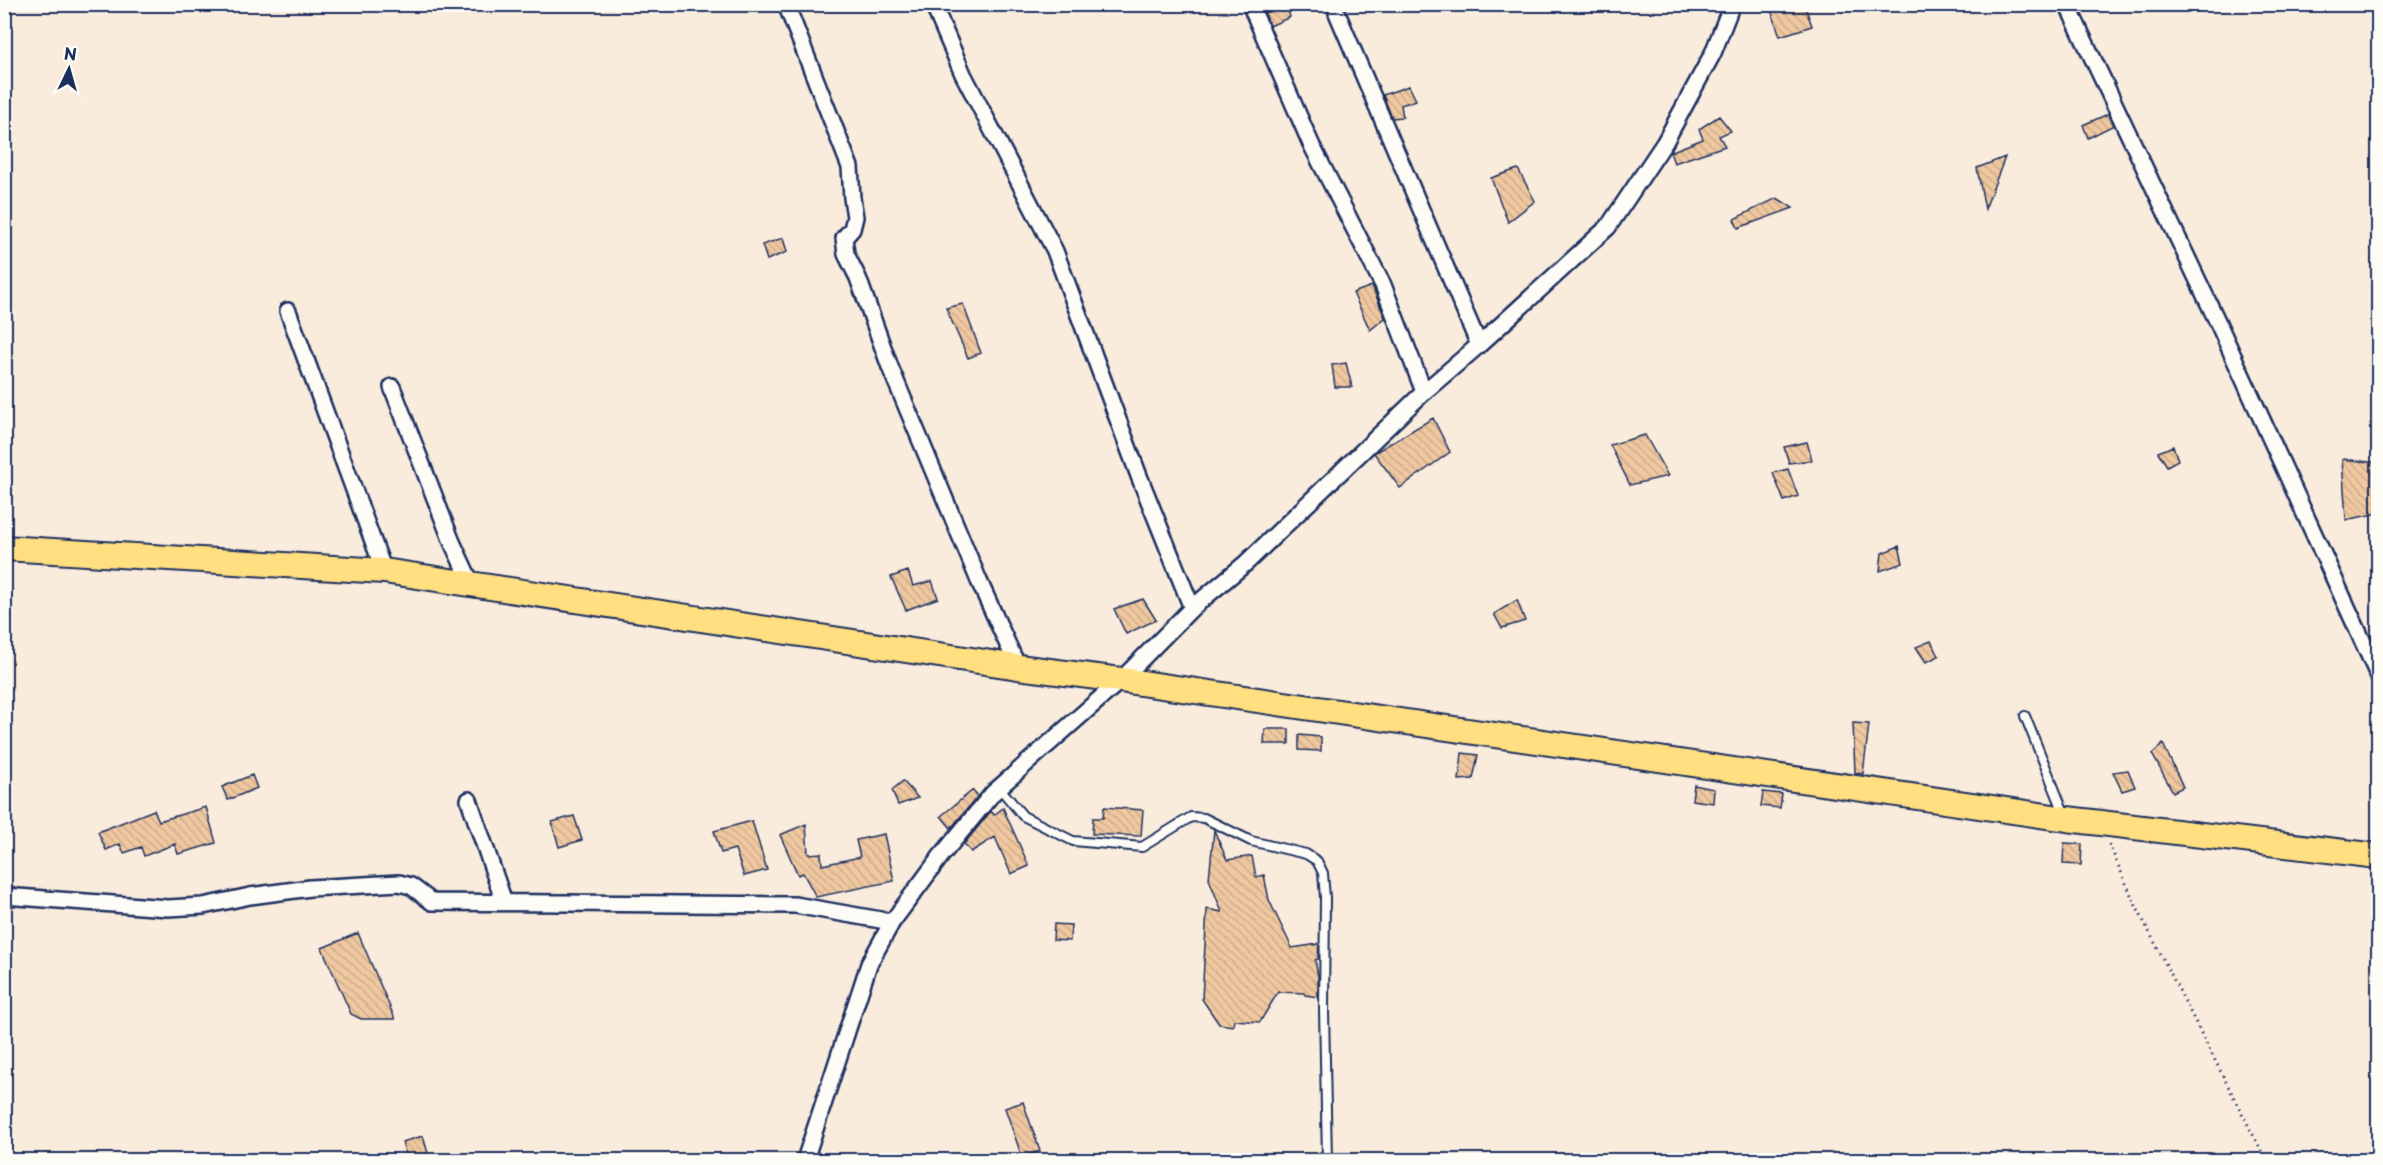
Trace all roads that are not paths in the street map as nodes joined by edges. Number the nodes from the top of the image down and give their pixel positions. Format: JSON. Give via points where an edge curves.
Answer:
{"nodes":[{"id":1,"x":786,"y":4,"type":"edge"},
{"id":2,"x":933,"y":4,"type":"edge"},
{"id":3,"x":1250,"y":4,"type":"edge"},
{"id":4,"x":1732,"y":4,"type":"edge"},
{"id":5,"x":2067,"y":4,"type":"edge"},
{"id":6,"x":1337,"y":13,"type":"dead end"},
{"id":7,"x":288,"y":310,"type":"dead end"},
{"id":8,"x":1479,"y":345,"type":"junction"},
{"id":9,"x":392,"y":387,"type":"dead end"},
{"id":10,"x":1424,"y":392,"type":"junction"},
{"id":11,"x":4,"y":548,"type":"edge"},
{"id":12,"x":384,"y":571,"type":"junction"},
{"id":13,"x":471,"y":583,"type":"junction"},
{"id":14,"x":1192,"y":608,"type":"junction"},
{"id":15,"x":1018,"y":667,"type":"junction"},
{"id":16,"x":2379,"y":675,"type":"edge"},
{"id":17,"x":1121,"y":680,"type":"junction"},
{"id":18,"x":2025,"y":716,"type":"dead end"},
{"id":19,"x":999,"y":788,"type":"junction"},
{"id":20,"x":469,"y":800,"type":"dead end"},
{"id":21,"x":2067,"y":819,"type":"junction"},
{"id":22,"x":2379,"y":856,"type":"edge"},
{"id":23,"x":4,"y":896,"type":"edge"},
{"id":24,"x":504,"y":902,"type":"junction"},
{"id":25,"x":892,"y":922,"type":"junction"},
{"id":26,"x":805,"y":1161,"type":"edge"},
{"id":27,"x":1328,"y":1161,"type":"edge"}],
"edges":[{"from":1,"to":15,"type":"street","via":[[850,167],[855,217],[844,238],[846,254]]},
{"from":2,"to":14,"type":"street","via":[[963,74],[1055,251]]},
{"from":3,"to":10,"type":"street","via":[[1311,144],[1383,285]]},
{"from":4,"to":8,"type":"street","via":[[1713,53],[1665,142],[1608,227]]},
{"from":5,"to":16,"type":"street"},
{"from":6,"to":8,"type":"street"},
{"from":7,"to":12,"type":"street"},
{"from":8,"to":10,"type":"street"},
{"from":9,"to":13,"type":"street"},
{"from":10,"to":14,"type":"street","via":[[1246,563]]},
{"from":11,"to":12,"type":"main road"},
{"from":12,"to":13,"type":"main road"},
{"from":13,"to":15,"type":"main road"},
{"from":14,"to":17,"type":"street"},
{"from":15,"to":17,"type":"main road"},
{"from":17,"to":19,"type":"street"},
{"from":17,"to":21,"type":"main road"},
{"from":18,"to":21,"type":"lane"},
{"from":19,"to":25,"type":"street"},
{"from":19,"to":27,"type":"lane","via":[[1023,816],[1073,841],[1142,847],[1191,818],[1204,818],[1251,841],[1306,854],[1317,861],[1323,873],[1325,898]]},
{"from":20,"to":24,"type":"street"},
{"from":21,"to":22,"type":"main road"},
{"from":23,"to":24,"type":"street","via":[[168,908],[310,888],[399,883],[411,886],[432,902]]},
{"from":24,"to":25,"type":"street","via":[[795,905]]},
{"from":25,"to":26,"type":"street","via":[[869,964]]}]}
